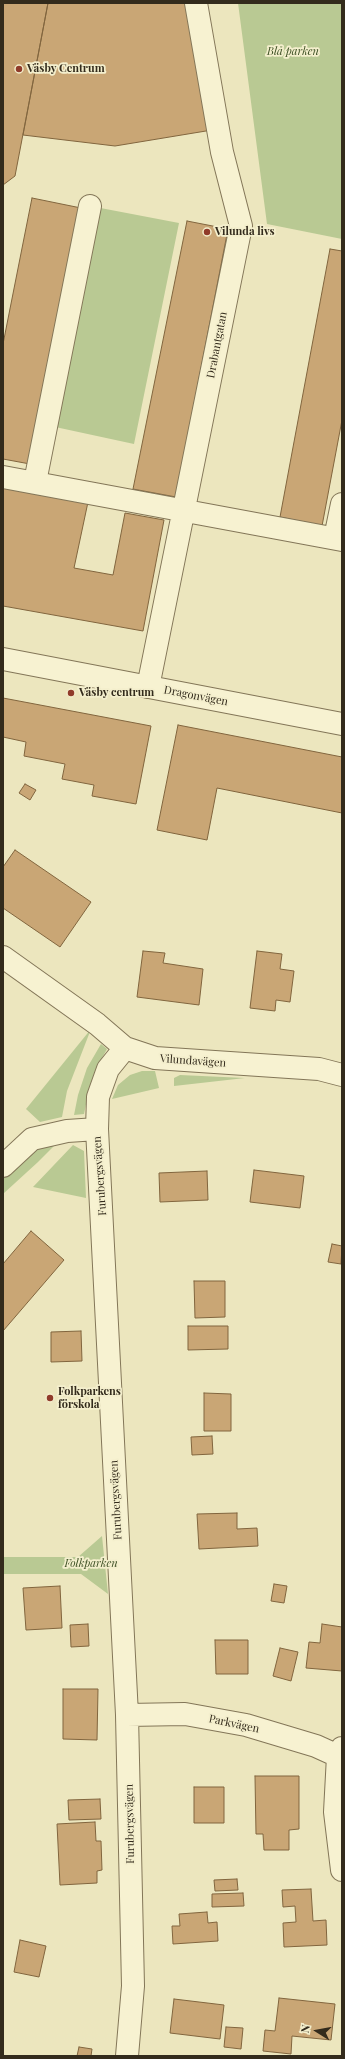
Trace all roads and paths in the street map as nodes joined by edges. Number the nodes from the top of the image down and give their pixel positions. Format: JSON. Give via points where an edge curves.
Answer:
{"nodes":[{"id":1,"x":196,"y":3,"type":"edge"},
{"id":2,"x":90,"y":206,"type":"dead end"},
{"id":3,"x":3,"y":477,"type":"edge"},
{"id":4,"x":35,"y":482,"type":"junction"},
{"id":5,"x":342,"y":504,"type":"edge"},
{"id":6,"x":183,"y":510,"type":"junction"},
{"id":7,"x":339,"y":539,"type":"edge"},
{"id":8,"x":3,"y":659,"type":"edge"},
{"id":9,"x":148,"y":687,"type":"junction"},
{"id":10,"x":342,"y":724,"type":"edge"},
{"id":11,"x":3,"y":957,"type":"edge"},
{"id":12,"x":125,"y":1048,"type":"junction"},
{"id":13,"x":342,"y":1075,"type":"edge"},
{"id":14,"x":97,"y":1129,"type":"junction"},
{"id":15,"x":3,"y":1166,"type":"edge"},
{"id":16,"x":127,"y":1715,"type":"junction"},
{"id":17,"x":340,"y":1752,"type":"edge"},
{"id":18,"x":342,"y":1870,"type":"edge"},
{"id":19,"x":127,"y":2056,"type":"edge"}],
"edges":[{"from":1,"to":6,"type":"street","name":"Drabantgatan","via":[[222,152],[241,226]]},
{"from":2,"to":4,"type":"street"},
{"from":3,"to":4,"type":"street"},
{"from":4,"to":6,"type":"street"},
{"from":5,"to":7,"type":"street"},
{"from":6,"to":7,"type":"street"},
{"from":6,"to":9,"type":"street","name":"Drabantgatan"},
{"from":8,"to":9,"type":"street","name":"Dragonvägen"},
{"from":9,"to":10,"type":"street","name":"Dragonvägen"},
{"from":11,"to":12,"type":"street","name":"Vilundavägen","via":[[97,1024]]},
{"from":12,"to":13,"type":"street","name":"Vilundavägen","via":[[155,1058],[319,1069]]},
{"from":12,"to":14,"type":"street","name":"Furubergsvägen","via":[[108,1069],[98,1097]]},
{"from":14,"to":15,"type":"street","via":[[67,1131],[32,1139]]},
{"from":14,"to":16,"type":"street","name":"Furubergsvägen"},
{"from":16,"to":17,"type":"street","name":"Parkvägen","via":[[185,1714],[246,1725]]},
{"from":16,"to":19,"type":"street","name":"Furubergsvägen","via":[[133,1986]]},
{"from":17,"to":18,"type":"street","name":"Parkvägen","via":[[335,1812]]}]}
